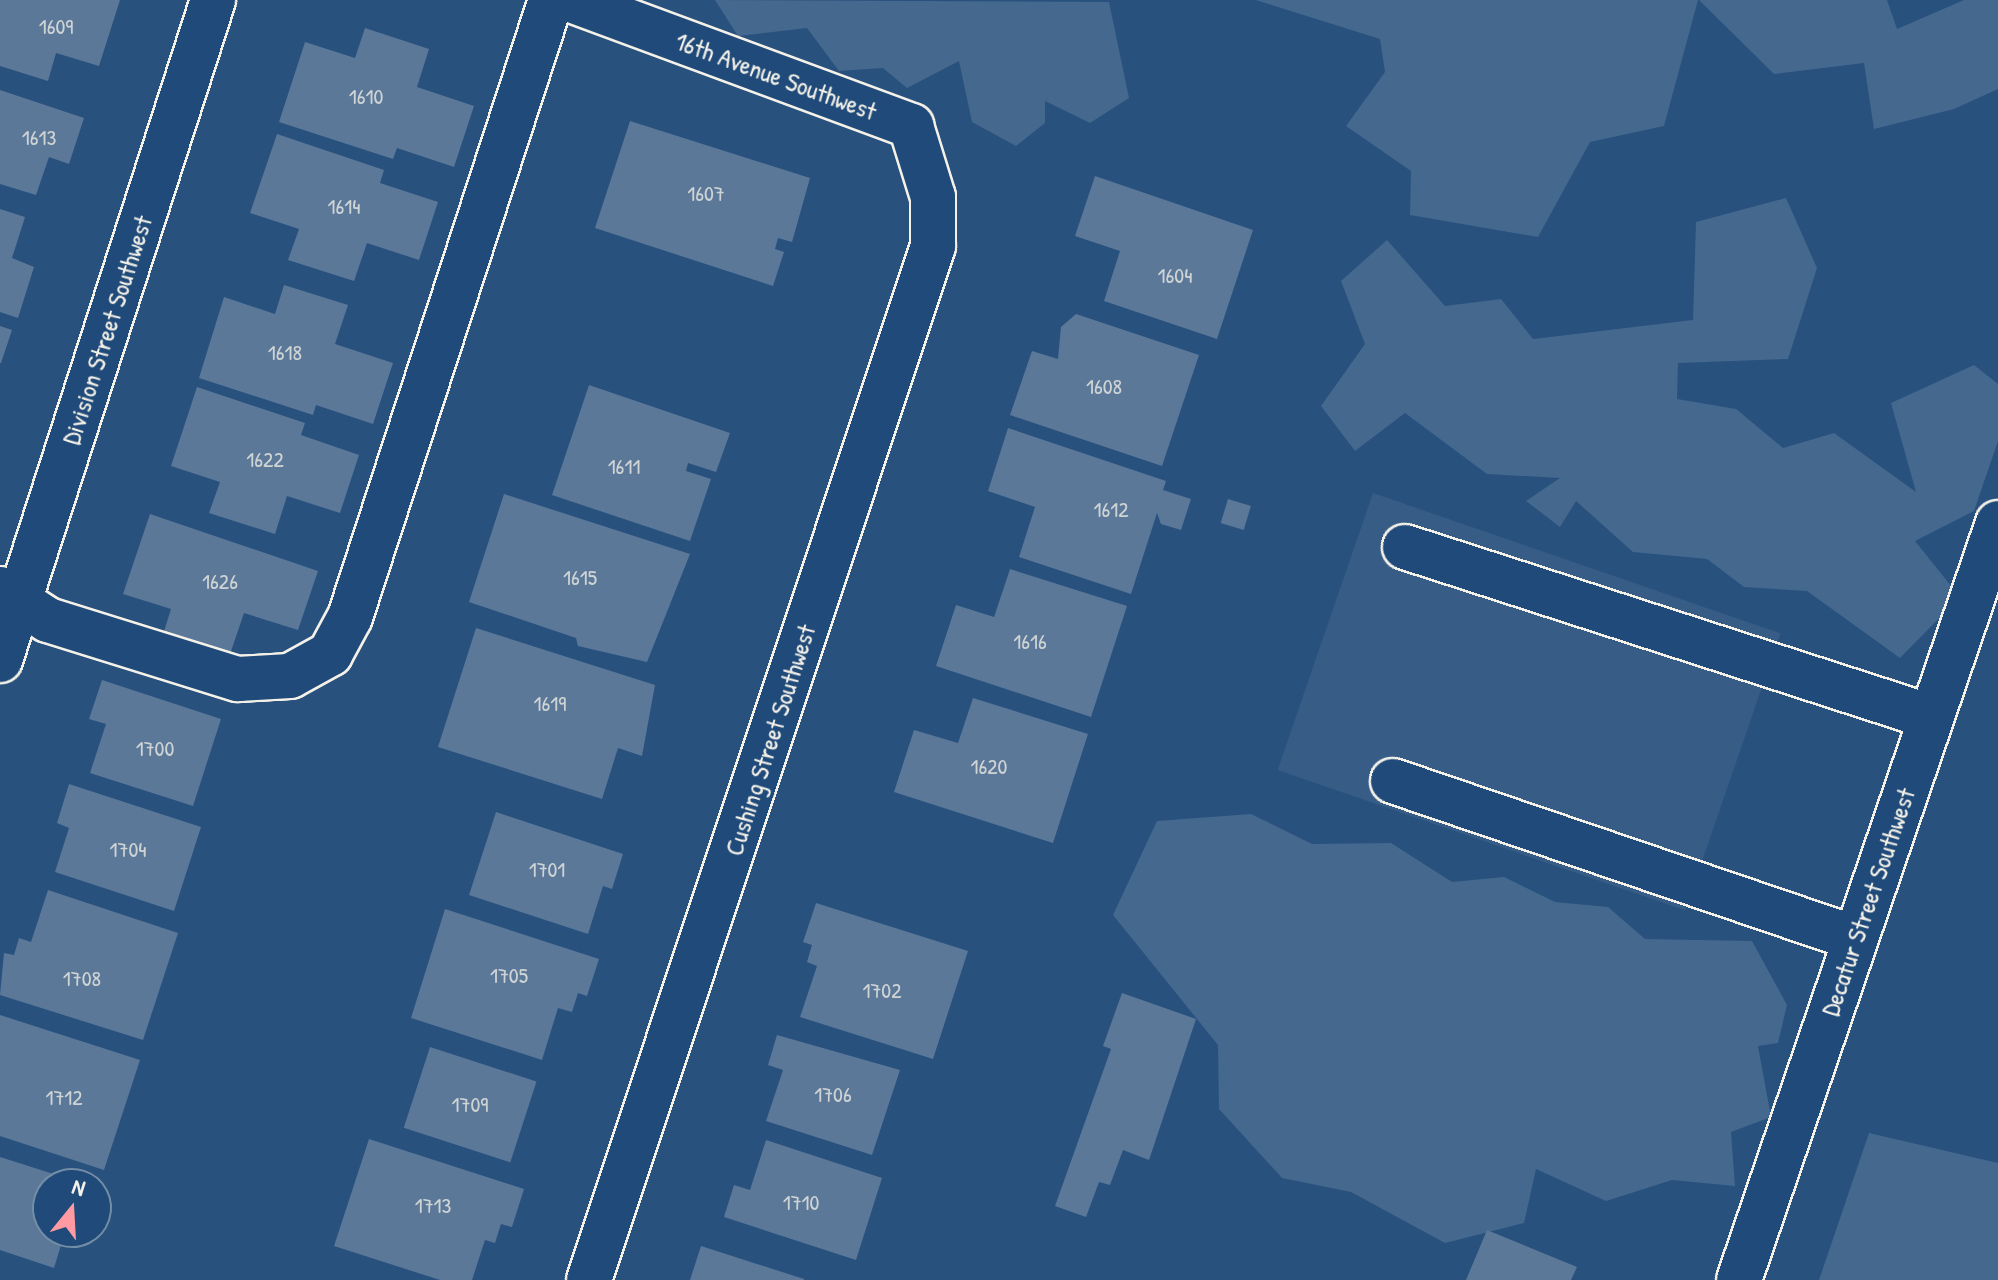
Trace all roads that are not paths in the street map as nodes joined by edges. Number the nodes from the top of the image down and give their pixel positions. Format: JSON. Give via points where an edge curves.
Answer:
{"nodes":[{"id":1,"x":213,"y":0,"type":"edge"},
{"id":2,"x":551,"y":0,"type":"edge"},
{"id":3,"x":571,"y":0,"type":"edge"},
{"id":4,"x":933,"y":197,"type":"joint"},
{"id":5,"x":1998,"y":523,"type":"edge"},
{"id":6,"x":1405,"y":547,"type":"dead end"},
{"id":7,"x":10,"y":595,"type":"edge"},
{"id":8,"x":0,"y":660,"type":"edge"},
{"id":9,"x":1931,"y":717,"type":"junction"},
{"id":10,"x":1393,"y":781,"type":"dead end"},
{"id":11,"x":1856,"y":939,"type":"junction"},
{"id":12,"x":589,"y":1280,"type":"edge"},
{"id":13,"x":1739,"y":1280,"type":"edge"}],
"edges":[{"from":1,"to":7,"type":"street","name":"Division Street Southwest"},
{"from":2,"to":7,"type":"street","via":[[350,617],[330,654],[290,676],[238,679],[48,620]]},
{"from":3,"to":4,"type":"street","name":"16th Avenue Southwest","via":[[911,126]]},
{"from":4,"to":12,"type":"street","name":"Cushing Street Southwest","via":[[933,246]]},
{"from":5,"to":9,"type":"street","name":"Decatur Street Southwest"},
{"from":6,"to":9,"type":"street"},
{"from":7,"to":8,"type":"street","name":"Division Street Southwest"},
{"from":9,"to":11,"type":"street","name":"Decatur Street Southwest"},
{"from":10,"to":11,"type":"street"},
{"from":11,"to":13,"type":"street","name":"Decatur Street Southwest"}]}
